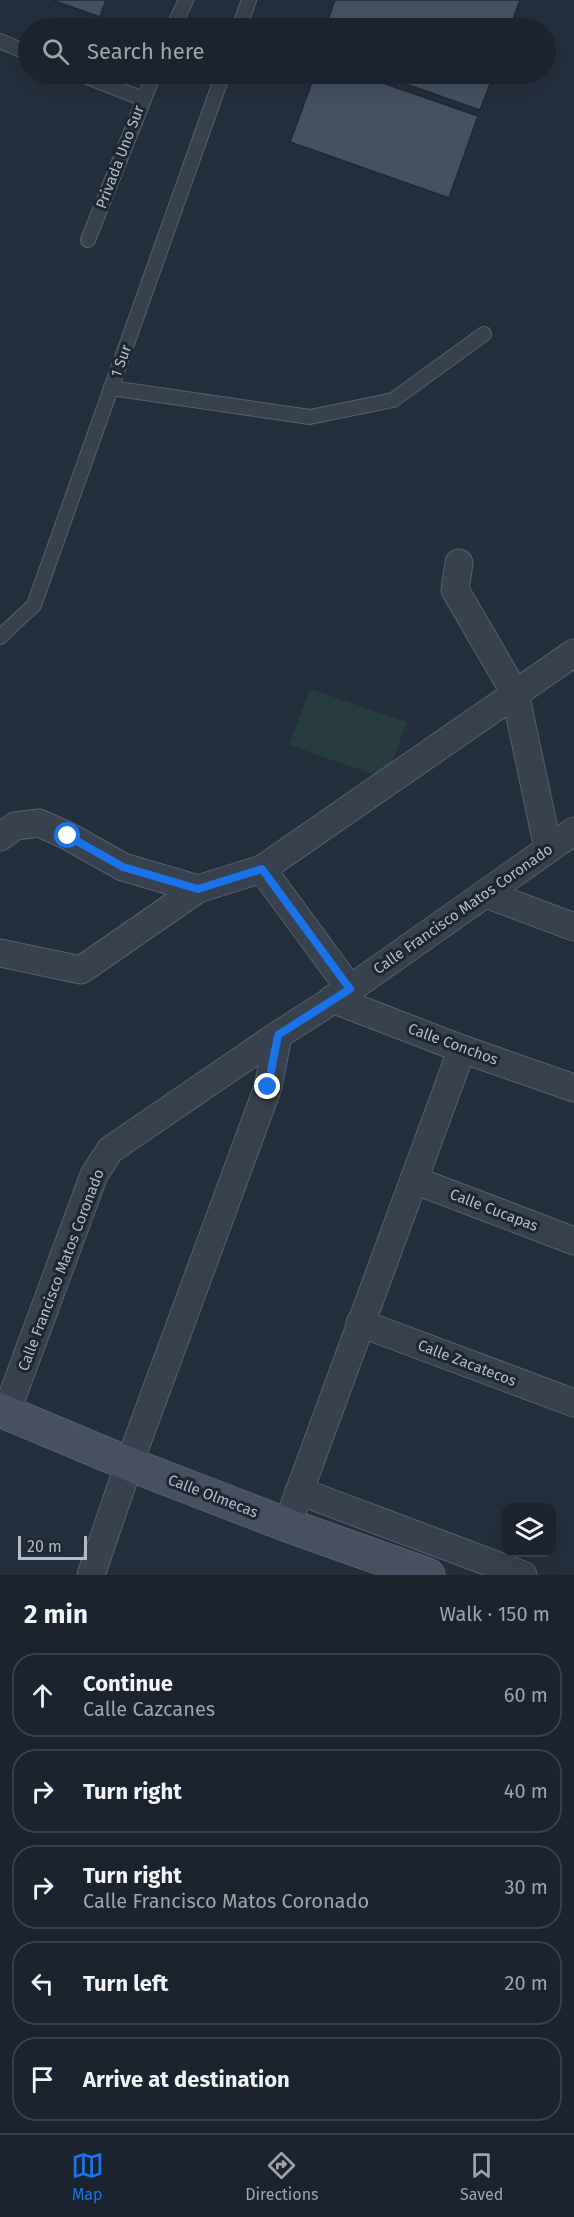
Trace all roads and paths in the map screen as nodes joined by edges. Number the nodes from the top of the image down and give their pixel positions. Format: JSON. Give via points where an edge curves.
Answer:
{"nodes":[{"id":1,"x":186,"y":0,"type":"edge"},
{"id":2,"x":249,"y":0,"type":"edge"},
{"id":3,"x":178,"y":18,"type":"edge"},
{"id":4,"x":243,"y":18,"type":"edge"},
{"id":5,"x":0,"y":41,"type":"edge"},
{"id":6,"x":18,"y":49,"type":"edge"},
{"id":7,"x":105,"y":84,"type":"edge"},
{"id":8,"x":149,"y":84,"type":"edge"},
{"id":9,"x":219,"y":84,"type":"edge"},
{"id":10,"x":142,"y":99,"type":"junction"},
{"id":11,"x":88,"y":240,"type":"dead end"},
{"id":12,"x":484,"y":334,"type":"dead end"},
{"id":13,"x":111,"y":388,"type":"junction"},
{"id":14,"x":459,"y":563,"type":"dead end"},
{"id":15,"x":0,"y":637,"type":"edge"},
{"id":16,"x":574,"y":654,"type":"edge"},
{"id":17,"x":515,"y":693,"type":"junction"},
{"id":18,"x":574,"y":831,"type":"edge"},
{"id":19,"x":0,"y":837,"type":"edge"},
{"id":20,"x":548,"y":848,"type":"junction"},
{"id":21,"x":262,"y":869,"type":"junction"},
{"id":22,"x":198,"y":889,"type":"junction"},
{"id":23,"x":486,"y":894,"type":"junction"},
{"id":24,"x":574,"y":927,"type":"edge"},
{"id":25,"x":0,"y":953,"type":"edge"},
{"id":26,"x":341,"y":994,"type":"junction"},
{"id":27,"x":278,"y":1035,"type":"junction"},
{"id":28,"x":462,"y":1049,"type":"junction"},
{"id":29,"x":574,"y":1088,"type":"edge"},
{"id":30,"x":414,"y":1180,"type":"junction"},
{"id":31,"x":574,"y":1241,"type":"edge"},
{"id":32,"x":360,"y":1323,"type":"junction"},
{"id":33,"x":574,"y":1403,"type":"edge"},
{"id":34,"x":3,"y":1412,"type":"edge"},
{"id":35,"x":129,"y":1464,"type":"junction"},
{"id":36,"x":299,"y":1491,"type":"junction"},
{"id":37,"x":287,"y":1525,"type":"junction"},
{"id":38,"x":91,"y":1575,"type":"edge"},
{"id":39,"x":429,"y":1575,"type":"edge"},
{"id":40,"x":523,"y":1575,"type":"edge"}],
"edges":[{"from":1,"to":3,"type":"lane"},
{"from":2,"to":4,"type":"lane"},
{"from":5,"to":6,"type":"lane"},
{"from":7,"to":10,"type":"lane"},
{"from":8,"to":10,"type":"lane","name":"Privada Uno Sur"},
{"from":9,"to":13,"type":"lane","name":"1 Sur"},
{"from":10,"to":11,"type":"lane","name":"Privada Uno Sur"},
{"from":12,"to":13,"type":"lane","via":[[393,400],[310,417]]},
{"from":13,"to":15,"type":"lane","name":"1 Sur","via":[[34,605]]},
{"from":14,"to":17,"type":"street","via":[[455,590]]},
{"from":16,"to":17,"type":"street"},
{"from":17,"to":20,"type":"street"},
{"from":17,"to":21,"type":"street"},
{"from":18,"to":20,"type":"street","name":"Calle Francisco Matos Coronado"},
{"from":19,"to":22,"type":"street","via":[[15,826],[39,823],[123,867]]},
{"from":20,"to":23,"type":"street","name":"Calle Francisco Matos Coronado"},
{"from":21,"to":22,"type":"street"},
{"from":21,"to":26,"type":"street"},
{"from":22,"to":25,"type":"street","via":[[81,970]]},
{"from":23,"to":24,"type":"street"},
{"from":23,"to":26,"type":"street","name":"Calle Francisco Matos Coronado"},
{"from":26,"to":27,"type":"street","name":"Calle Francisco Matos Coronado"},
{"from":26,"to":28,"type":"street","name":"Calle Conchos"},
{"from":27,"to":34,"type":"street","name":"Calle Francisco Matos Coronado","via":[[110,1150],[94,1175]]},
{"from":27,"to":35,"type":"street","via":[[268,1087]]},
{"from":28,"to":29,"type":"street","name":"Calle Conchos"},
{"from":28,"to":30,"type":"street"},
{"from":30,"to":31,"type":"street","name":"Calle Cucapas"},
{"from":30,"to":32,"type":"street"},
{"from":32,"to":33,"type":"street","name":"Calle Zacatecos"},
{"from":32,"to":36,"type":"street"},
{"from":34,"to":35,"type":"street","name":"Calle Olmecas"},
{"from":35,"to":37,"type":"street","name":"Calle Olmecas"},
{"from":35,"to":38,"type":"street"},
{"from":36,"to":37,"type":"street"},
{"from":36,"to":40,"type":"street"},
{"from":37,"to":39,"type":"street","name":"Calle Olmecas"}]}
